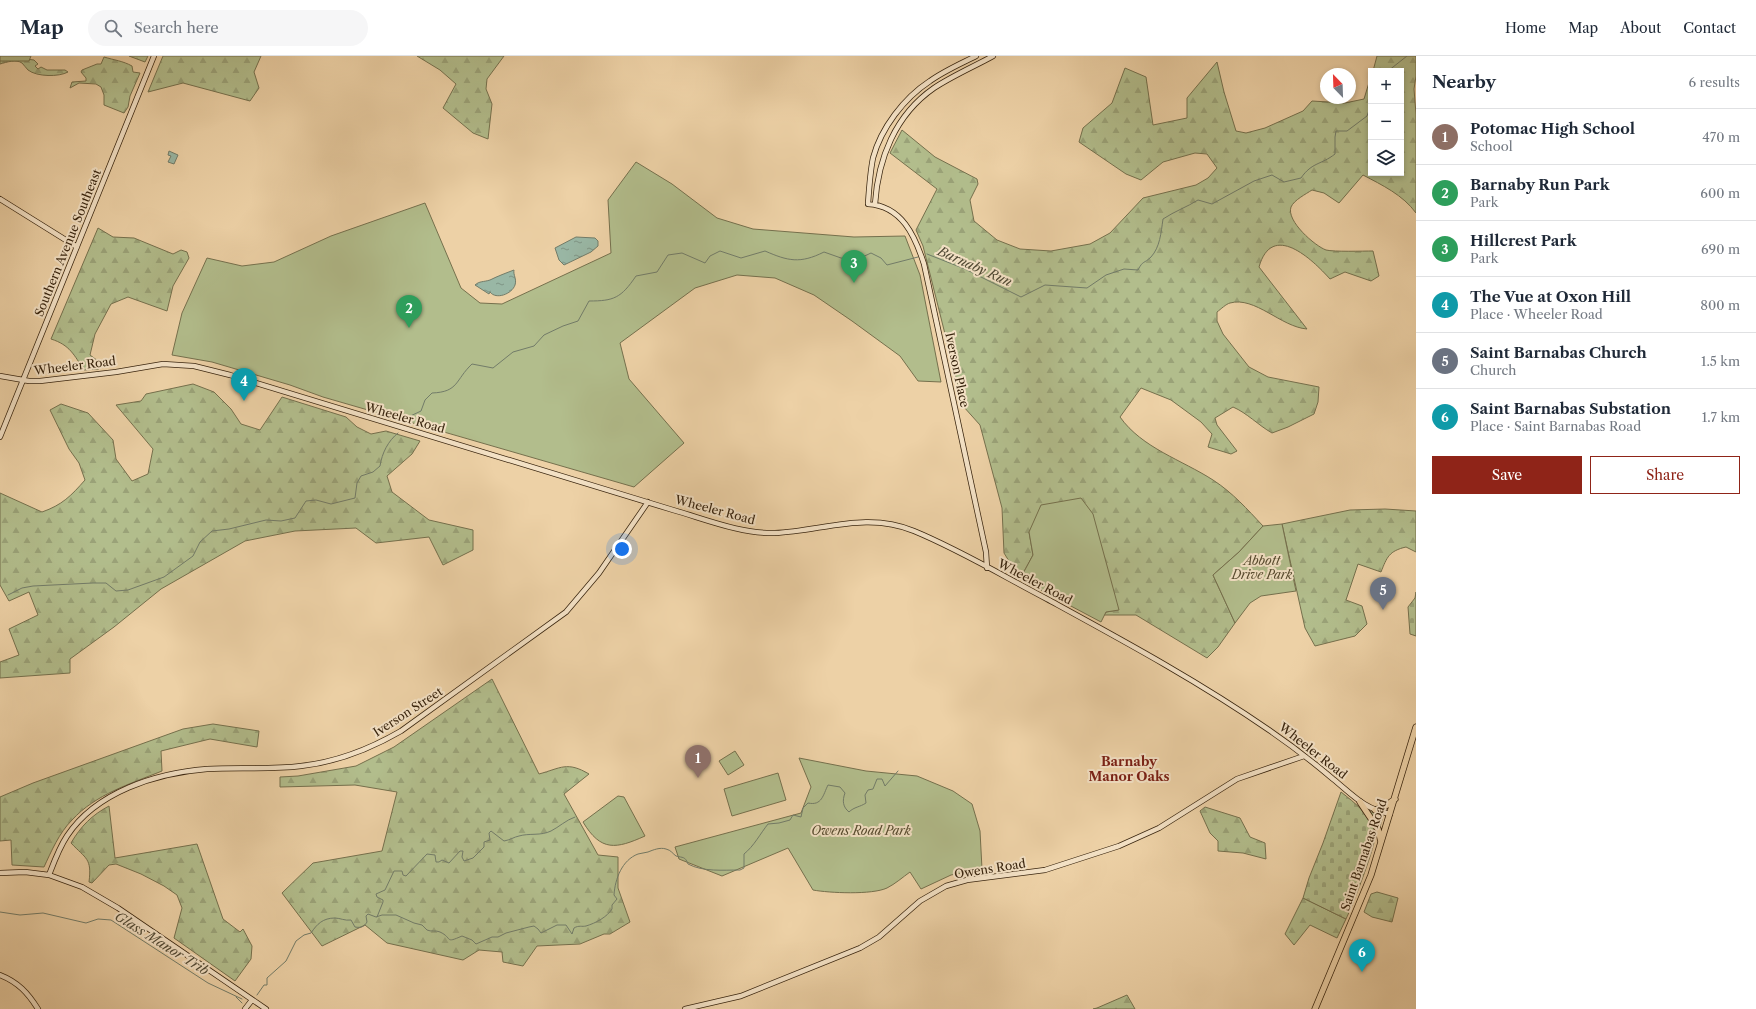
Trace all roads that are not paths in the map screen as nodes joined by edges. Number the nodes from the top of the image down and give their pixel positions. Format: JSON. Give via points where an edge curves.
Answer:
{"nodes":[{"id":1,"x":154,"y":56,"type":"edge"},
{"id":2,"x":976,"y":56,"type":"edge"},
{"id":3,"x":993,"y":56,"type":"edge"},
{"id":4,"x":0,"y":199,"type":"edge"},
{"id":5,"x":875,"y":204,"type":"junction"},
{"id":6,"x":77,"y":247,"type":"junction"},
{"id":7,"x":0,"y":376,"type":"edge"},
{"id":8,"x":23,"y":380,"type":"junction"},
{"id":9,"x":0,"y":437,"type":"edge"},
{"id":10,"x":648,"y":502,"type":"junction"},
{"id":11,"x":987,"y":568,"type":"junction"},
{"id":12,"x":1416,"y":727,"type":"edge"},
{"id":13,"x":1304,"y":756,"type":"junction"},
{"id":14,"x":1395,"y":798,"type":"junction"},
{"id":15,"x":1360,"y":802,"type":"junction"},
{"id":16,"x":1375,"y":810,"type":"junction"},
{"id":17,"x":1390,"y":814,"type":"junction"},
{"id":18,"x":1382,"y":843,"type":"junction"},
{"id":19,"x":0,"y":873,"type":"edge"},
{"id":20,"x":49,"y":875,"type":"junction"},
{"id":21,"x":0,"y":975,"type":"edge"},
{"id":22,"x":252,"y":1000,"type":"junction"},
{"id":23,"x":38,"y":1009,"type":"edge"},
{"id":24,"x":245,"y":1009,"type":"edge"},
{"id":25,"x":266,"y":1009,"type":"edge"},
{"id":26,"x":685,"y":1009,"type":"edge"},
{"id":27,"x":1315,"y":1009,"type":"edge"}],
"edges":[{"from":1,"to":6,"type":"main road","name":"Southern Avenue Southeast"},
{"from":2,"to":5,"type":"main road","name":"Iverson Place","via":[[924,85],[895,115],[884,132],[874,157],[868,204]]},
{"from":3,"to":5,"type":"main road","via":[[934,88],[920,99],[901,121],[882,160]]},
{"from":4,"to":6,"type":"main road"},
{"from":5,"to":11,"type":"main road","name":"Iverson Place","via":[[890,210],[907,226],[915,238],[924,264],[986,552]]},
{"from":6,"to":8,"type":"main road","name":"Southern Avenue Southeast"},
{"from":7,"to":8,"type":"main road","name":"Wheeler Road"},
{"from":8,"to":9,"type":"main road","name":"Southern Avenue Southeast"},
{"from":8,"to":10,"type":"main road","name":"Wheeler Road","via":[[56,379],[163,364],[194,366]]},
{"from":10,"to":11,"type":"main road","name":"Wheeler Road","via":[[727,525],[774,533],[858,521],[896,525],[922,534]]},
{"from":10,"to":20,"type":"main road","name":"Iverson Street","via":[[599,573],[566,612],[401,732],[379,744],[326,762],[278,769],[194,770],[123,791],[99,804],[78,821],[59,850]]},
{"from":11,"to":13,"type":"main road","name":"Wheeler Road","via":[[1157,660],[1269,730]]},
{"from":12,"to":14,"type":"main road","name":"Saint Barnabas Road"},
{"from":13,"to":15,"type":"main road","name":"Wheeler Road"},
{"from":13,"to":26,"type":"main road","name":"Owens Road","via":[[1237,779],[1158,828],[1113,848],[1045,870],[967,880],[946,886],[920,901],[879,937],[860,948],[741,996]]},
{"from":14,"to":16,"type":"main road","via":[[1384,807]]},
{"from":14,"to":17,"type":"main road","name":"Saint Barnabas Road"},
{"from":15,"to":16,"type":"main road","name":"Wheeler Road"},
{"from":15,"to":18,"type":"main road","via":[[1378,829]]},
{"from":16,"to":17,"type":"main road","name":"Wheeler Road"},
{"from":17,"to":18,"type":"main road","name":"Saint Barnabas Road"},
{"from":18,"to":27,"type":"main road","name":"Saint Barnabas Road","via":[[1366,890]]},
{"from":19,"to":20,"type":"main road","via":[[25,872]]},
{"from":20,"to":22,"type":"main road","via":[[70,881],[100,896]]},
{"from":21,"to":23,"type":"main road","via":[[20,986]]},
{"from":22,"to":24,"type":"main road"},
{"from":22,"to":25,"type":"main road"}]}
